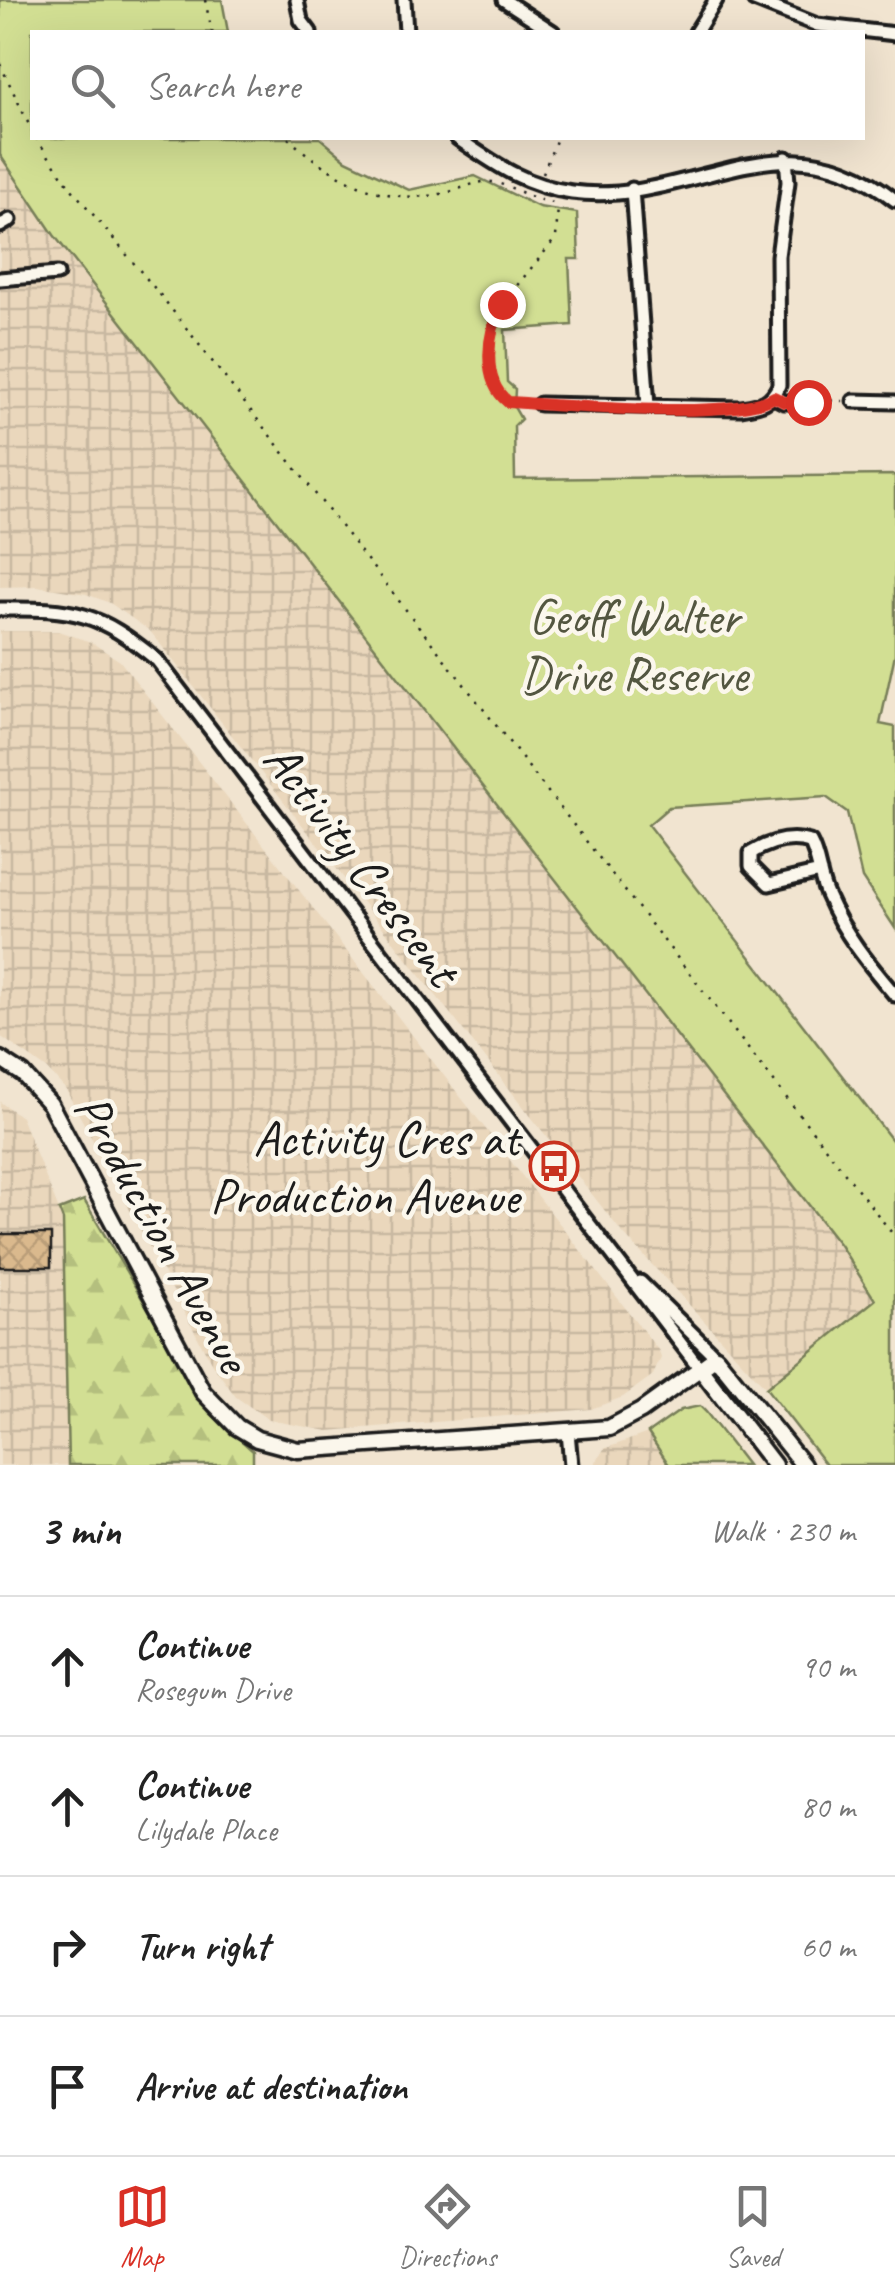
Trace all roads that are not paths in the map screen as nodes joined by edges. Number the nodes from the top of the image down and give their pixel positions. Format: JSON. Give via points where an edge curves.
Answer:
{"nodes":[{"id":1,"x":296,"y":0,"type":"edge"},
{"id":2,"x":404,"y":0,"type":"edge"},
{"id":3,"x":504,"y":0,"type":"edge"},
{"id":4,"x":716,"y":0,"type":"edge"},
{"id":5,"x":754,"y":0,"type":"edge"},
{"id":6,"x":308,"y":30,"type":"edge"},
{"id":7,"x":406,"y":30,"type":"edge"},
{"id":8,"x":550,"y":30,"type":"edge"},
{"id":9,"x":697,"y":30,"type":"edge"},
{"id":10,"x":860,"y":30,"type":"edge"},
{"id":11,"x":865,"y":31,"type":"edge"},
{"id":12,"x":895,"y":34,"type":"edge"},
{"id":13,"x":461,"y":140,"type":"edge"},
{"id":14,"x":786,"y":158,"type":"junction"},
{"id":15,"x":632,"y":189,"type":"junction"},
{"id":16,"x":891,"y":194,"type":"edge"},
{"id":17,"x":57,"y":274,"type":"dead end"},
{"id":18,"x":0,"y":279,"type":"edge"},
{"id":19,"x":774,"y":397,"type":"junction"},
{"id":20,"x":808,"y":402,"type":"road end"},
{"id":21,"x":854,"y":402,"type":"road end"},
{"id":22,"x":895,"y":402,"type":"edge"},
{"id":23,"x":540,"y":404,"type":"road end"},
{"id":24,"x":648,"y":406,"type":"junction"},
{"id":25,"x":0,"y":609,"type":"edge"},
{"id":26,"x":820,"y":872,"type":"junction"},
{"id":27,"x":895,"y":995,"type":"edge"},
{"id":28,"x":0,"y":1060,"type":"edge"},
{"id":29,"x":609,"y":1251,"type":"junction"},
{"id":30,"x":716,"y":1357,"type":"junction"},
{"id":31,"x":701,"y":1370,"type":"junction"},
{"id":32,"x":568,"y":1432,"type":"junction"},
{"id":33,"x":571,"y":1465,"type":"edge"},
{"id":34,"x":774,"y":1465,"type":"edge"},
{"id":35,"x":802,"y":1465,"type":"edge"}],
"edges":[{"from":1,"to":6,"type":"street"},
{"from":2,"to":7,"type":"street"},
{"from":3,"to":8,"type":"street"},
{"from":4,"to":9,"type":"street"},
{"from":5,"to":10,"type":"street","via":[[817,25]]},
{"from":11,"to":12,"type":"street"},
{"from":13,"to":15,"type":"street","via":[[484,160],[539,186],[587,193]]},
{"from":14,"to":15,"type":"street"},
{"from":14,"to":16,"type":"street","via":[[832,167]]},
{"from":14,"to":19,"type":"street"},
{"from":15,"to":24,"type":"street"},
{"from":17,"to":18,"type":"street"},
{"from":19,"to":20,"type":"street"},
{"from":19,"to":24,"type":"street","via":[[740,408]]},
{"from":21,"to":22,"type":"street"},
{"from":23,"to":24,"type":"street"},
{"from":25,"to":29,"type":"street","name":"Activity Crescent","via":[[80,612],[119,629],[157,660]]},
{"from":26,"to":26,"type":"street","via":[[769,884],[751,866],[751,853],[797,838],[810,842]]},
{"from":26,"to":27,"type":"street","via":[[849,940]]},
{"from":28,"to":32,"type":"main road","name":"Production Avenue","via":[[50,1104],[183,1358],[203,1392],[237,1427],[277,1446],[320,1452]]},
{"from":29,"to":30,"type":"street","name":"Activity Crescent"},
{"from":29,"to":31,"type":"street","name":"Activity Crescent"},
{"from":30,"to":31,"type":"main road","name":"Production Avenue"},
{"from":30,"to":35,"type":"main road","name":"Activity Crescent"},
{"from":31,"to":32,"type":"main road","name":"Production Avenue","via":[[609,1428]]},
{"from":31,"to":34,"type":"main road","name":"Activity Crescent"},
{"from":32,"to":33,"type":"street"}]}
